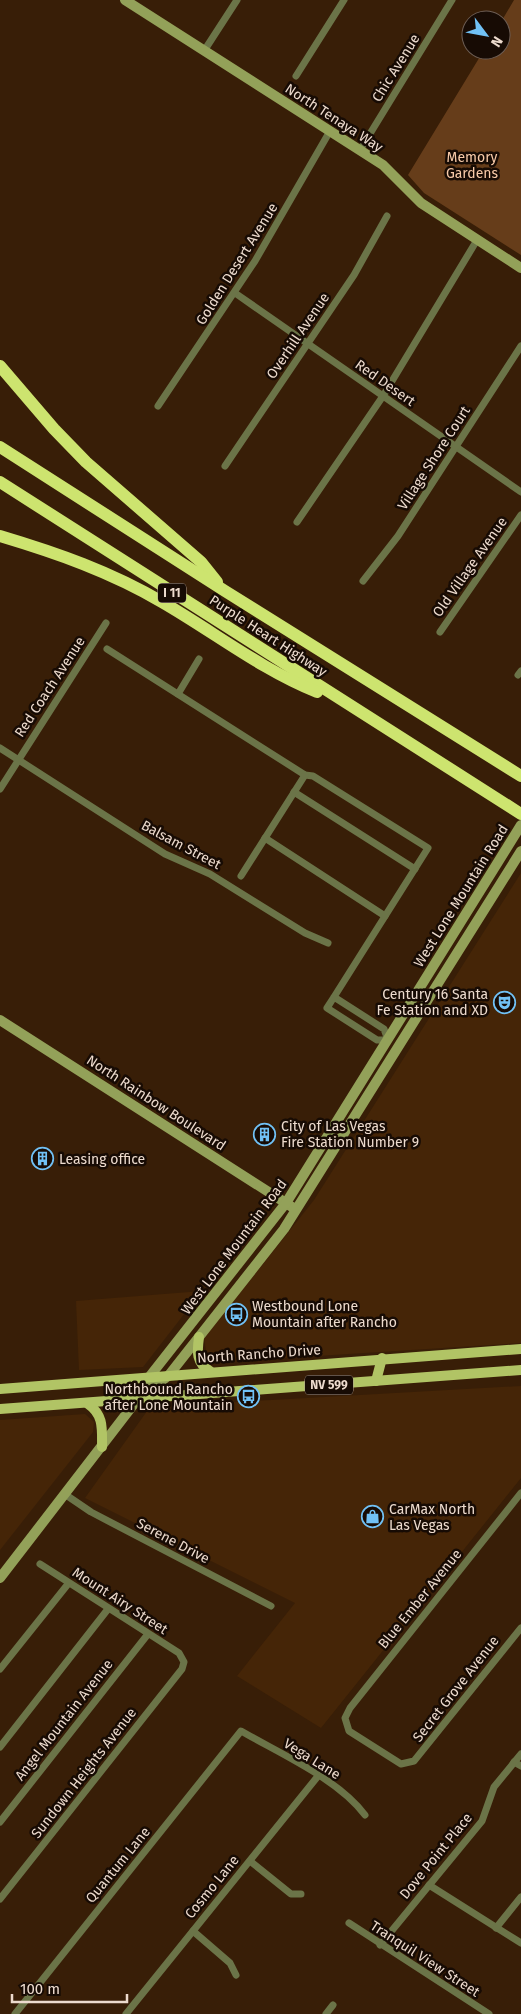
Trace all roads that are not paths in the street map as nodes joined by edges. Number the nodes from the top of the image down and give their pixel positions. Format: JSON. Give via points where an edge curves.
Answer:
{"nodes":[{"id":1,"x":125,"y":0,"type":"edge"},
{"id":2,"x":236,"y":0,"type":"edge"},
{"id":3,"x":344,"y":0,"type":"edge"},
{"id":4,"x":452,"y":0,"type":"edge"},
{"id":5,"x":204,"y":51,"type":"junction"},
{"id":6,"x":296,"y":76,"type":"dead end"},
{"id":7,"x":330,"y":131,"type":"junction"},
{"id":8,"x":360,"y":150,"type":"junction"},
{"id":9,"x":387,"y":216,"type":"dead end"},
{"id":10,"x":477,"y":240,"type":"junction"},
{"id":11,"x":521,"y":268,"type":"edge"},
{"id":12,"x":234,"y":293,"type":"junction"},
{"id":13,"x":308,"y":344,"type":"junction"},
{"id":14,"x":521,"y":346,"type":"edge"},
{"id":15,"x":0,"y":366,"type":"edge"},
{"id":16,"x":383,"y":396,"type":"junction"},
{"id":17,"x":158,"y":406,"type":"dead end"},
{"id":18,"x":0,"y":447,"type":"edge"},
{"id":19,"x":456,"y":447,"type":"junction"},
{"id":20,"x":226,"y":466,"type":"dead end"},
{"id":21,"x":0,"y":482,"type":"edge"},
{"id":22,"x":521,"y":492,"type":"edge"},
{"id":23,"x":521,"y":515,"type":"edge"},
{"id":24,"x":297,"y":522,"type":"dead end"},
{"id":25,"x":0,"y":536,"type":"edge"},
{"id":26,"x":363,"y":581,"type":"dead end"},
{"id":27,"x":225,"y":591,"type":"junction"},
{"id":28,"x":106,"y":623,"type":"dead end"},
{"id":29,"x":440,"y":632,"type":"dead end"},
{"id":30,"x":107,"y":649,"type":"dead end"},
{"id":31,"x":199,"y":659,"type":"dead end"},
{"id":32,"x":178,"y":694,"type":"junction"},
{"id":33,"x":345,"y":704,"type":"junction"},
{"id":34,"x":0,"y":748,"type":"edge"},
{"id":35,"x":18,"y":760,"type":"junction"},
{"id":36,"x":305,"y":775,"type":"junction"},
{"id":37,"x":521,"y":776,"type":"edge"},
{"id":38,"x":0,"y":788,"type":"edge"},
{"id":39,"x":294,"y":792,"type":"junction"},
{"id":40,"x":521,"y":814,"type":"edge"},
{"id":41,"x":521,"y":826,"type":"edge"},
{"id":42,"x":265,"y":838,"type":"junction"},
{"id":43,"x":520,"y":852,"type":"edge"},
{"id":44,"x":415,"y":869,"type":"junction"},
{"id":45,"x":241,"y":876,"type":"dead end"},
{"id":46,"x":386,"y":916,"type":"junction"},
{"id":47,"x":328,"y":943,"type":"dead end"},
{"id":48,"x":334,"y":998,"type":"junction"},
{"id":49,"x":0,"y":1020,"type":"edge"},
{"id":50,"x":388,"y":1040,"type":"junction"},
{"id":51,"x":399,"y":1047,"type":"junction"},
{"id":52,"x":374,"y":1063,"type":"junction"},
{"id":53,"x":385,"y":1070,"type":"junction"},
{"id":54,"x":355,"y":1094,"type":"junction"},
{"id":55,"x":366,"y":1100,"type":"junction"},
{"id":56,"x":349,"y":1103,"type":"junction"},
{"id":57,"x":360,"y":1110,"type":"junction"},
{"id":58,"x":324,"y":1144,"type":"junction"},
{"id":59,"x":334,"y":1150,"type":"junction"},
{"id":60,"x":314,"y":1159,"type":"junction"},
{"id":61,"x":325,"y":1166,"type":"junction"},
{"id":62,"x":286,"y":1203,"type":"junction"},
{"id":63,"x":297,"y":1210,"type":"junction"},
{"id":64,"x":199,"y":1337,"type":"junction"},
{"id":65,"x":521,"y":1349,"type":"edge"},
{"id":66,"x":382,"y":1358,"type":"junction"},
{"id":67,"x":521,"y":1370,"type":"edge"},
{"id":68,"x":210,"y":1371,"type":"junction"},
{"id":69,"x":169,"y":1374,"type":"junction"},
{"id":70,"x":150,"y":1376,"type":"junction"},
{"id":71,"x":376,"y":1381,"type":"junction"},
{"id":72,"x":0,"y":1389,"type":"edge"},
{"id":73,"x":137,"y":1400,"type":"junction"},
{"id":74,"x":88,"y":1404,"type":"junction"},
{"id":75,"x":0,"y":1409,"type":"edge"},
{"id":76,"x":102,"y":1447,"type":"junction"},
{"id":77,"x":521,"y":1493,"type":"edge"},
{"id":78,"x":66,"y":1495,"type":"junction"},
{"id":79,"x":40,"y":1564,"type":"dead end"},
{"id":80,"x":0,"y":1578,"type":"edge"},
{"id":81,"x":68,"y":1584,"type":"junction"},
{"id":82,"x":271,"y":1606,"type":"dead end"},
{"id":83,"x":108,"y":1609,"type":"junction"},
{"id":84,"x":521,"y":1628,"type":"edge"},
{"id":85,"x":148,"y":1634,"type":"junction"},
{"id":86,"x":184,"y":1662,"type":"joint"},
{"id":87,"x":0,"y":1669,"type":"edge"},
{"id":88,"x":241,"y":1731,"type":"joint"},
{"id":89,"x":0,"y":1747,"type":"edge"},
{"id":90,"x":521,"y":1754,"type":"edge"},
{"id":91,"x":410,"y":1764,"type":"joint"},
{"id":92,"x":518,"y":1764,"type":"edge"},
{"id":93,"x":318,"y":1776,"type":"junction"},
{"id":94,"x":365,"y":1815,"type":"dead end"},
{"id":95,"x":0,"y":1822,"type":"edge"},
{"id":96,"x":250,"y":1861,"type":"junction"},
{"id":97,"x":429,"y":1886,"type":"junction"},
{"id":98,"x":301,"y":1894,"type":"dead end"},
{"id":99,"x":521,"y":1897,"type":"edge"},
{"id":100,"x":0,"y":1899,"type":"edge"},
{"id":101,"x":349,"y":1924,"type":"dead end"},
{"id":102,"x":496,"y":1928,"type":"junction"},
{"id":103,"x":193,"y":1931,"type":"junction"},
{"id":104,"x":521,"y":1943,"type":"edge"},
{"id":105,"x":380,"y":1945,"type":"junction"},
{"id":106,"x":236,"y":1975,"type":"dead end"},
{"id":107,"x":333,"y":2005,"type":"dead end"},
{"id":108,"x":15,"y":2014,"type":"edge"},
{"id":109,"x":126,"y":2014,"type":"edge"},
{"id":110,"x":326,"y":2014,"type":"edge"},
{"id":111,"x":489,"y":2014,"type":"edge"}],
"edges":[{"from":1,"to":5,"type":"main road","name":"North Tenaya Way"},
{"from":2,"to":5,"type":"street"},
{"from":3,"to":6,"type":"street"},
{"from":4,"to":8,"type":"street","name":"Chic Avenue"},
{"from":5,"to":7,"type":"main road","name":"North Tenaya Way"},
{"from":7,"to":8,"type":"main road","name":"North Tenaya Way"},
{"from":7,"to":12,"type":"street","name":"Golden Desert Avenue"},
{"from":8,"to":10,"type":"main road","name":"North Tenaya Way","via":[[390,171],[421,203]]},
{"from":9,"to":13,"type":"street","name":"Overhill Avenue","via":[[354,275]]},
{"from":10,"to":11,"type":"main road","name":"North Tenaya Way"},
{"from":10,"to":16,"type":"street"},
{"from":12,"to":13,"type":"street","name":"Red Desert"},
{"from":12,"to":17,"type":"street","name":"Golden Desert Avenue"},
{"from":13,"to":16,"type":"street","name":"Red Desert"},
{"from":13,"to":20,"type":"street","name":"Overhill Avenue"},
{"from":14,"to":19,"type":"street","name":"Village Shore Court"},
{"from":15,"to":27,"type":"highway","via":[[86,462],[201,562]]},
{"from":16,"to":19,"type":"street","name":"Red Desert"},
{"from":16,"to":24,"type":"street"},
{"from":18,"to":27,"type":"highway","name":"Purple Heart Highway","number":"I 11"},
{"from":19,"to":22,"type":"street","name":"Red Desert"},
{"from":19,"to":26,"type":"street","name":"Village Shore Court","via":[[398,536]]},
{"from":21,"to":33,"type":"highway","name":"Purple Heart Highway","number":"I 11"},
{"from":23,"to":29,"type":"street","name":"Old Village Avenue"},
{"from":25,"to":33,"type":"highway","via":[[61,555],[121,580],[194,621],[285,679]]},
{"from":27,"to":37,"type":"highway","name":"Purple Heart Highway","number":"I 11"},
{"from":28,"to":35,"type":"street","name":"Red Coach Avenue"},
{"from":30,"to":32,"type":"street"},
{"from":31,"to":32,"type":"street"},
{"from":32,"to":36,"type":"street"},
{"from":33,"to":40,"type":"highway","name":"Purple Heart Highway","number":"I 11"},
{"from":34,"to":35,"type":"street","name":"Balsam Street"},
{"from":35,"to":38,"type":"street","name":"Red Coach Avenue"},
{"from":35,"to":47,"type":"street","name":"Balsam Street","via":[[166,854],[210,874],[305,933]]},
{"from":36,"to":39,"type":"street"},
{"from":36,"to":44,"type":"street","via":[[314,776],[428,848]]},
{"from":39,"to":42,"type":"street"},
{"from":39,"to":44,"type":"street"},
{"from":41,"to":50,"type":"main road","name":"West Lone Mountain Road"},
{"from":42,"to":45,"type":"street"},
{"from":42,"to":46,"type":"street"},
{"from":43,"to":51,"type":"main road","name":"West Lone Mountain Road"},
{"from":44,"to":46,"type":"street"},
{"from":46,"to":48,"type":"street"},
{"from":48,"to":50,"type":"street","via":[[384,1029]]},
{"from":48,"to":50,"type":"street","via":[[327,1008],[377,1040]]},
{"from":49,"to":62,"type":"main road","name":"North Rainbow Boulevard"},
{"from":50,"to":51,"type":"main road"},
{"from":50,"to":52,"type":"main road","name":"West Lone Mountain Road"},
{"from":51,"to":53,"type":"main road","name":"West Lone Mountain Road"},
{"from":52,"to":53,"type":"main road"},
{"from":52,"to":54,"type":"main road","name":"West Lone Mountain Road"},
{"from":53,"to":55,"type":"main road","name":"West Lone Mountain Road"},
{"from":54,"to":55,"type":"main road"},
{"from":54,"to":56,"type":"main road","name":"West Lone Mountain Road"},
{"from":55,"to":57,"type":"main road","name":"West Lone Mountain Road"},
{"from":56,"to":57,"type":"main road"},
{"from":56,"to":58,"type":"main road","name":"West Lone Mountain Road"},
{"from":57,"to":59,"type":"main road","name":"West Lone Mountain Road"},
{"from":58,"to":59,"type":"main road"},
{"from":58,"to":60,"type":"main road","name":"West Lone Mountain Road"},
{"from":59,"to":61,"type":"main road","name":"West Lone Mountain Road"},
{"from":60,"to":61,"type":"main road"},
{"from":60,"to":62,"type":"main road","name":"West Lone Mountain Road"},
{"from":61,"to":63,"type":"main road","name":"West Lone Mountain Road"},
{"from":62,"to":63,"type":"main road","name":"North Rainbow Boulevard"},
{"from":62,"to":70,"type":"main road","name":"West Lone Mountain Road"},
{"from":63,"to":64,"type":"main road","name":"West Lone Mountain Road"},
{"from":64,"to":68,"type":"main road","via":[[197,1356],[204,1368]]},
{"from":64,"to":69,"type":"main road","name":"West Lone Mountain Road"},
{"from":65,"to":66,"type":"main road","name":"North Rancho Drive","number":"NV 599"},
{"from":66,"to":68,"type":"main road","name":"North Rancho Drive","number":"NV 599"},
{"from":66,"to":71,"type":"main road"},
{"from":67,"to":71,"type":"main road","number":"NV 599"},
{"from":68,"to":69,"type":"main road","name":"North Rancho Drive","number":"NV 599"},
{"from":69,"to":70,"type":"main road","name":"North Rancho Drive","number":"NV 599"},
{"from":69,"to":73,"type":"main road","name":"West Lone Mountain Road"},
{"from":70,"to":72,"type":"main road","name":"North Rancho Drive","number":"NV 599"},
{"from":70,"to":73,"type":"main road","name":"West Lone Mountain Road"},
{"from":71,"to":73,"type":"main road","number":"NV 599"},
{"from":73,"to":74,"type":"main road","number":"NV 599"},
{"from":73,"to":76,"type":"main road","name":"West Lone Mountain Road"},
{"from":74,"to":75,"type":"main road","number":"NV 599"},
{"from":74,"to":76,"type":"main road","via":[[102,1422]]},
{"from":76,"to":78,"type":"main road","name":"West Lone Mountain Road"},
{"from":77,"to":91,"type":"street","name":"Blue Ember Avenue","via":[[346,1713],[345,1723],[352,1735],[396,1762]]},
{"from":78,"to":80,"type":"main road","name":"West Lone Mountain Road"},
{"from":78,"to":82,"type":"street","name":"Serene Drive"},
{"from":79,"to":81,"type":"street","name":"Mount Airy Street"},
{"from":81,"to":83,"type":"street","name":"Mount Airy Street"},
{"from":81,"to":87,"type":"street"},
{"from":83,"to":85,"type":"street","name":"Mount Airy Street"},
{"from":83,"to":89,"type":"street"},
{"from":84,"to":91,"type":"street","name":"Secret Grove Avenue"},
{"from":85,"to":86,"type":"street","name":"Mount Airy Street","via":[[179,1652]]},
{"from":85,"to":95,"type":"street","name":"Angel Mountain Avenue"},
{"from":86,"to":100,"type":"street","name":"Sundown Heights Avenue","via":[[182,1669]]},
{"from":88,"to":93,"type":"street","name":"Vega Lane"},
{"from":88,"to":108,"type":"street","name":"Quantum Lane"},
{"from":90,"to":92,"type":"street","name":"Dove Point Place"},
{"from":92,"to":97,"type":"street","name":"Dove Point Place","via":[[494,1787],[482,1821]]},
{"from":93,"to":94,"type":"street","name":"Vega Lane","via":[[356,1802]]},
{"from":93,"to":96,"type":"street","name":"Cosmo Lane"},
{"from":96,"to":98,"type":"street","via":[[291,1894]]},
{"from":96,"to":103,"type":"street","name":"Cosmo Lane"},
{"from":97,"to":102,"type":"street"},
{"from":97,"to":105,"type":"street","name":"Dove Point Place"},
{"from":99,"to":102,"type":"street"},
{"from":101,"to":105,"type":"street","name":"Tranquil View Street"},
{"from":102,"to":104,"type":"street"},
{"from":103,"to":106,"type":"street","via":[[230,1963]]},
{"from":103,"to":109,"type":"street","name":"Cosmo Lane"},
{"from":105,"to":111,"type":"street","name":"Tranquil View Street"},
{"from":107,"to":110,"type":"street"}]}
